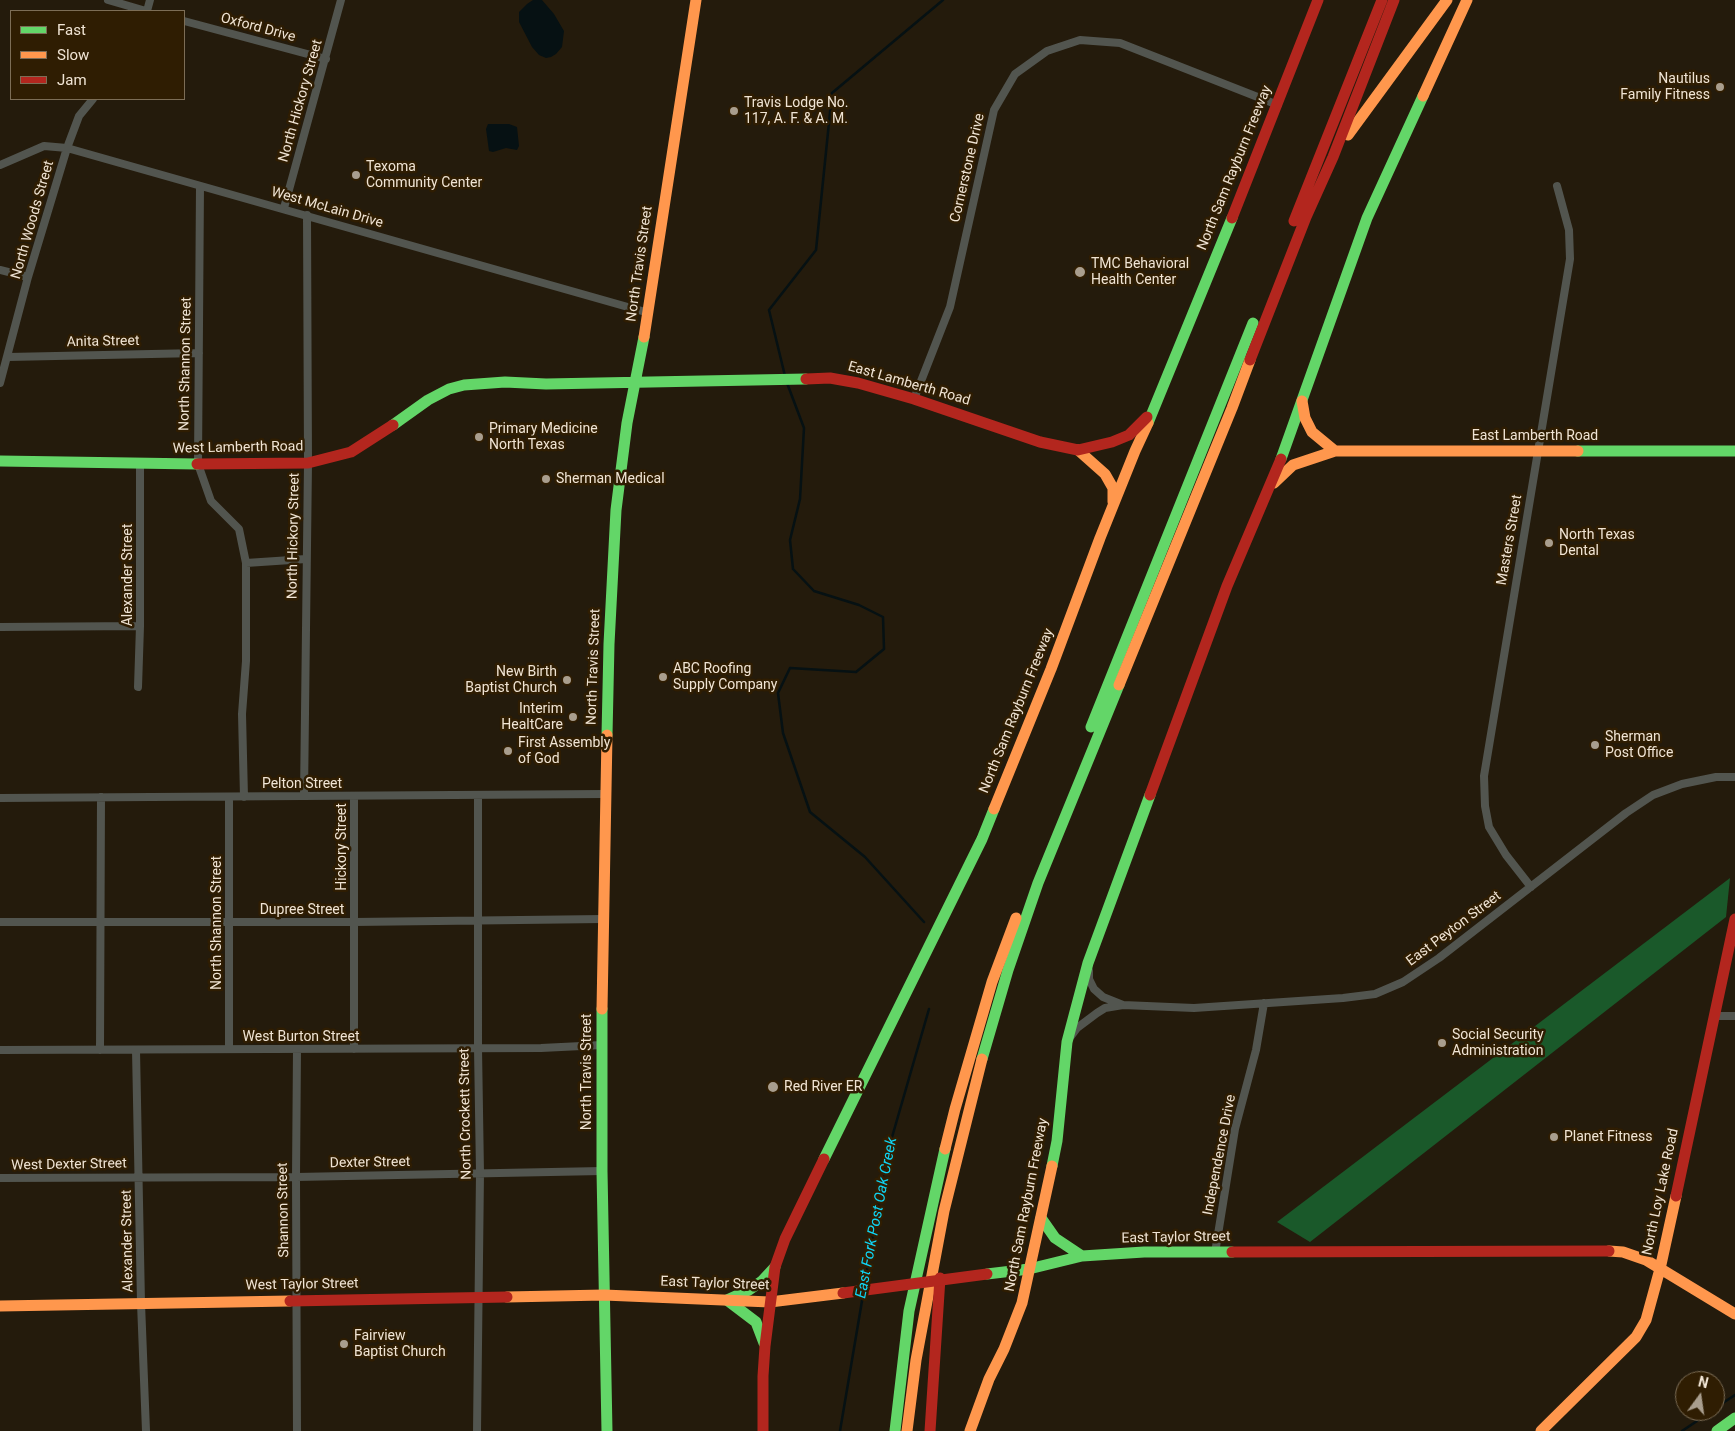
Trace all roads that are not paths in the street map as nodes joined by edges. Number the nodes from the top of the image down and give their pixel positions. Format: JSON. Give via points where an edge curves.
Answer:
{"nodes":[{"id":1,"x":108,"y":0,"type":"edge"},
{"id":2,"x":342,"y":0,"type":"edge"},
{"id":3,"x":696,"y":0,"type":"edge"},
{"id":4,"x":1318,"y":0,"type":"edge"},
{"id":5,"x":1382,"y":0,"type":"edge"},
{"id":6,"x":1394,"y":0,"type":"edge"},
{"id":7,"x":1447,"y":0,"type":"edge"},
{"id":8,"x":1467,"y":0,"type":"edge"},
{"id":9,"x":143,"y":10,"type":"edge"},
{"id":10,"x":185,"y":21,"type":"edge"},
{"id":11,"x":326,"y":60,"type":"junction"},
{"id":12,"x":92,"y":100,"type":"edge"},
{"id":13,"x":1278,"y":105,"type":"junction"},
{"id":14,"x":67,"y":148,"type":"junction"},
{"id":15,"x":1333,"y":157,"type":"junction"},
{"id":16,"x":0,"y":165,"type":"edge"},
{"id":17,"x":200,"y":186,"type":"junction"},
{"id":18,"x":1557,"y":186,"type":"dead end"},
{"id":19,"x":284,"y":208,"type":"junction"},
{"id":20,"x":307,"y":215,"type":"junction"},
{"id":21,"x":0,"y":270,"type":"edge"},
{"id":22,"x":28,"y":277,"type":"junction"},
{"id":23,"x":649,"y":313,"type":"junction"},
{"id":24,"x":200,"y":353,"type":"junction"},
{"id":25,"x":8,"y":357,"type":"junction"},
{"id":26,"x":636,"y":382,"type":"junction"},
{"id":27,"x":0,"y":383,"type":"edge"},
{"id":28,"x":1302,"y":398,"type":"junction"},
{"id":29,"x":914,"y":399,"type":"junction"},
{"id":30,"x":1155,"y":409,"type":"junction"},
{"id":31,"x":1078,"y":450,"type":"junction"},
{"id":32,"x":1335,"y":451,"type":"junction"},
{"id":33,"x":1538,"y":451,"type":"junction"},
{"id":34,"x":1735,"y":451,"type":"edge"},
{"id":35,"x":0,"y":461,"type":"edge"},
{"id":36,"x":140,"y":463,"type":"junction"},
{"id":37,"x":308,"y":463,"type":"junction"},
{"id":38,"x":198,"y":464,"type":"junction"},
{"id":39,"x":1268,"y":490,"type":"junction"},
{"id":40,"x":1113,"y":505,"type":"junction"},
{"id":41,"x":306,"y":559,"type":"junction"},
{"id":42,"x":246,"y":563,"type":"junction"},
{"id":43,"x":140,"y":626,"type":"junction"},
{"id":44,"x":0,"y":627,"type":"edge"},
{"id":45,"x":138,"y":687,"type":"dead end"},
{"id":46,"x":1735,"y":777,"type":"edge"},
{"id":47,"x":605,"y":794,"type":"junction"},
{"id":48,"x":244,"y":796,"type":"junction"},
{"id":49,"x":304,"y":796,"type":"junction"},
{"id":50,"x":354,"y":796,"type":"junction"},
{"id":51,"x":478,"y":796,"type":"junction"},
{"id":52,"x":101,"y":797,"type":"junction"},
{"id":53,"x":229,"y":797,"type":"junction"},
{"id":54,"x":0,"y":798,"type":"edge"},
{"id":55,"x":1531,"y":887,"type":"junction"},
{"id":56,"x":603,"y":919,"type":"junction"},
{"id":57,"x":1735,"y":919,"type":"edge"},
{"id":58,"x":478,"y":921,"type":"junction"},
{"id":59,"x":0,"y":922,"type":"edge"},
{"id":60,"x":101,"y":922,"type":"junction"},
{"id":61,"x":229,"y":922,"type":"junction"},
{"id":62,"x":354,"y":922,"type":"junction"},
{"id":63,"x":1088,"y":962,"type":"junction"},
{"id":64,"x":1264,"y":1004,"type":"junction"},
{"id":65,"x":1123,"y":1005,"type":"junction"},
{"id":66,"x":1714,"y":1016,"type":"junction"},
{"id":67,"x":1735,"y":1016,"type":"edge"},
{"id":68,"x":1067,"y":1042,"type":"junction"},
{"id":69,"x":602,"y":1045,"type":"junction"},
{"id":70,"x":478,"y":1048,"type":"junction"},
{"id":71,"x":229,"y":1049,"type":"junction"},
{"id":72,"x":297,"y":1049,"type":"junction"},
{"id":73,"x":354,"y":1049,"type":"junction"},
{"id":74,"x":0,"y":1050,"type":"edge"},
{"id":75,"x":100,"y":1050,"type":"junction"},
{"id":76,"x":136,"y":1050,"type":"junction"},
{"id":77,"x":602,"y":1171,"type":"junction"},
{"id":78,"x":480,"y":1173,"type":"junction"},
{"id":79,"x":139,"y":1177,"type":"junction"},
{"id":80,"x":296,"y":1177,"type":"junction"},
{"id":81,"x":0,"y":1178,"type":"edge"},
{"id":82,"x":944,"y":1211,"type":"junction"},
{"id":83,"x":1041,"y":1218,"type":"junction"},
{"id":84,"x":1215,"y":1253,"type":"junction"},
{"id":85,"x":1082,"y":1256,"type":"junction"},
{"id":86,"x":776,"y":1267,"type":"junction"},
{"id":87,"x":1030,"y":1269,"type":"junction"},
{"id":88,"x":1660,"y":1269,"type":"junction"},
{"id":89,"x":604,"y":1295,"type":"junction"},
{"id":90,"x":479,"y":1298,"type":"junction"},
{"id":91,"x":298,"y":1300,"type":"junction"},
{"id":92,"x":727,"y":1300,"type":"junction"},
{"id":93,"x":770,"y":1302,"type":"junction"},
{"id":94,"x":141,"y":1303,"type":"junction"},
{"id":95,"x":0,"y":1306,"type":"edge"},
{"id":96,"x":1735,"y":1314,"type":"edge"},
{"id":97,"x":765,"y":1346,"type":"junction"},
{"id":98,"x":1735,"y":1418,"type":"edge"},
{"id":99,"x":146,"y":1431,"type":"edge"},
{"id":100,"x":297,"y":1431,"type":"edge"},
{"id":101,"x":477,"y":1431,"type":"edge"},
{"id":102,"x":607,"y":1431,"type":"edge"},
{"id":103,"x":763,"y":1431,"type":"edge"},
{"id":104,"x":895,"y":1431,"type":"edge"},
{"id":105,"x":908,"y":1431,"type":"edge"},
{"id":106,"x":930,"y":1431,"type":"edge"},
{"id":107,"x":970,"y":1431,"type":"edge"},
{"id":108,"x":1541,"y":1431,"type":"edge"},
{"id":109,"x":1717,"y":1431,"type":"edge"}],
"edges":[{"from":1,"to":9,"type":"street"},
{"from":2,"to":11,"type":"street","name":"North Hickory Street"},
{"from":3,"to":23,"type":"main road","name":"North Travis Street"},
{"from":4,"to":13,"type":"main road","name":"North Sam Rayburn Freeway"},
{"from":5,"to":104,"type":"main road","via":[[992,982],[955,1109],[928,1223],[909,1311]]},
{"from":6,"to":15,"type":"main road"},
{"from":7,"to":15,"type":"main road"},
{"from":8,"to":28,"type":"main road","name":"North Sam Rayburn Freeway","via":[[1367,218]]},
{"from":10,"to":11,"type":"street","name":"Oxford Drive"},
{"from":11,"to":19,"type":"street","name":"North Hickory Street"},
{"from":12,"to":14,"type":"street","name":"North Woods Street","via":[[79,116]]},
{"from":13,"to":29,"type":"street","name":"Cornerstone Drive","via":[[1120,43],[1080,40],[1047,51],[1014,74],[994,110],[950,307]]},
{"from":13,"to":30,"type":"main road","name":"North Sam Rayburn Freeway"},
{"from":14,"to":16,"type":"street","name":"West McLain Drive","via":[[44,146]]},
{"from":14,"to":17,"type":"street","name":"West McLain Drive"},
{"from":14,"to":22,"type":"street","name":"North Woods Street"},
{"from":15,"to":82,"type":"main road","via":[[1038,883],[1008,970],[978,1074]]},
{"from":17,"to":19,"type":"street","name":"West McLain Drive"},
{"from":17,"to":24,"type":"street","name":"North Shannon Street"},
{"from":18,"to":33,"type":"street","name":"Masters Street","via":[[1569,230],[1570,259]]},
{"from":19,"to":20,"type":"street","name":"West McLain Drive"},
{"from":20,"to":23,"type":"street","name":"West McLain Drive"},
{"from":20,"to":37,"type":"street","name":"North Hickory Street"},
{"from":21,"to":22,"type":"street"},
{"from":22,"to":25,"type":"street","name":"North Woods Street"},
{"from":23,"to":26,"type":"main road","name":"North Travis Street"},
{"from":24,"to":25,"type":"street","name":"Anita Street"},
{"from":24,"to":38,"type":"street","name":"North Shannon Street"},
{"from":25,"to":27,"type":"street","name":"North Woods Street"},
{"from":26,"to":29,"type":"main road","name":"East Lamberth Road","via":[[830,378]]},
{"from":26,"to":37,"type":"main road","name":"West Lamberth Road","via":[[464,385],[438,394],[351,452]]},
{"from":26,"to":47,"type":"main road","name":"North Travis Street","via":[[627,423],[616,510]]},
{"from":28,"to":32,"type":"main road","via":[[1305,418],[1312,432]]},
{"from":28,"to":39,"type":"main road","name":"North Sam Rayburn Freeway"},
{"from":29,"to":31,"type":"main road","name":"East Lamberth Road","via":[[1040,442]]},
{"from":30,"to":31,"type":"main road","via":[[1129,435]]},
{"from":30,"to":40,"type":"main road","name":"North Sam Rayburn Freeway"},
{"from":31,"to":40,"type":"main road","via":[[1105,474],[1113,488]]},
{"from":32,"to":33,"type":"main road","name":"East Lamberth Road"},
{"from":32,"to":39,"type":"main road","name":"East Lamberth Road","via":[[1293,465]]},
{"from":33,"to":34,"type":"main road","name":"East Lamberth Road"},
{"from":33,"to":55,"type":"street","name":"Masters Street","via":[[1484,776],[1489,826]]},
{"from":35,"to":36,"type":"main road","name":"West Lamberth Road"},
{"from":36,"to":38,"type":"main road","name":"West Lamberth Road"},
{"from":36,"to":43,"type":"street","name":"Alexander Street"},
{"from":37,"to":38,"type":"main road","name":"West Lamberth Road"},
{"from":37,"to":41,"type":"street","name":"North Hickory Street"},
{"from":38,"to":42,"type":"street","name":"North Shannon Street","via":[[211,501],[239,528]]},
{"from":39,"to":63,"type":"main road","name":"North Sam Rayburn Freeway","via":[[1227,586]]},
{"from":40,"to":86,"type":"main road","name":"North Sam Rayburn Freeway","via":[[982,839],[785,1239]]},
{"from":41,"to":42,"type":"street"},
{"from":41,"to":49,"type":"street","name":"North Hickory Street"},
{"from":42,"to":48,"type":"street","name":"North Shannon Street","via":[[246,661],[242,714]]},
{"from":43,"to":44,"type":"street"},
{"from":43,"to":45,"type":"street","name":"Alexander Street"},
{"from":46,"to":55,"type":"street","name":"East Peyton Street","via":[[1682,784],[1653,795]]},
{"from":47,"to":51,"type":"street","name":"Pelton Street"},
{"from":47,"to":56,"type":"main road","name":"North Travis Street"},
{"from":48,"to":49,"type":"street","name":"Pelton Street"},
{"from":48,"to":53,"type":"street","name":"Pelton Street"},
{"from":49,"to":50,"type":"street","name":"Pelton Street"},
{"from":50,"to":51,"type":"street","name":"Pelton Street"},
{"from":50,"to":62,"type":"street","name":"Hickory Street"},
{"from":51,"to":58,"type":"street","name":"North Crockett Street"},
{"from":52,"to":53,"type":"street","name":"Pelton Street"},
{"from":52,"to":54,"type":"street","name":"Pelton Street"},
{"from":52,"to":60,"type":"street"},
{"from":53,"to":61,"type":"street","name":"North Shannon Street"},
{"from":55,"to":64,"type":"street","name":"East Peyton Street","via":[[1403,982],[1374,994]]},
{"from":56,"to":58,"type":"street","name":"Dupree Street"},
{"from":56,"to":69,"type":"main road","name":"North Travis Street"},
{"from":57,"to":66,"type":"main road","name":"North Loy Lake Road"},
{"from":58,"to":62,"type":"street","name":"Dupree Street"},
{"from":58,"to":70,"type":"street","name":"North Crockett Street"},
{"from":59,"to":60,"type":"street","name":"Dupree Street"},
{"from":60,"to":61,"type":"street","name":"Dupree Street"},
{"from":60,"to":75,"type":"street"},
{"from":61,"to":62,"type":"street","name":"Dupree Street"},
{"from":61,"to":71,"type":"street","name":"North Shannon Street"},
{"from":62,"to":73,"type":"street","name":"Hickory Street"},
{"from":63,"to":65,"type":"street","name":"East Peyton Street","via":[[1089,979],[1094,989],[1103,997]]},
{"from":63,"to":68,"type":"main road","name":"North Sam Rayburn Freeway"},
{"from":64,"to":65,"type":"street","name":"East Peyton Street","via":[[1194,1008]]},
{"from":64,"to":84,"type":"street","name":"Independence Drive","via":[[1236,1129]]},
{"from":65,"to":68,"type":"street","name":"East Peyton Street","via":[[1105,1008],[1089,1018]]},
{"from":66,"to":67,"type":"street"},
{"from":66,"to":88,"type":"main road","name":"North Loy Lake Road"},
{"from":68,"to":83,"type":"main road","name":"North Sam Rayburn Freeway","via":[[1057,1141]]},
{"from":69,"to":70,"type":"street","name":"West Burton Street"},
{"from":69,"to":77,"type":"main road","name":"North Travis Street"},
{"from":70,"to":73,"type":"street","name":"West Burton Street"},
{"from":70,"to":78,"type":"street","name":"North Crockett Street"},
{"from":71,"to":72,"type":"street","name":"West Burton Street"},
{"from":71,"to":76,"type":"street","name":"West Burton Street"},
{"from":72,"to":73,"type":"street","name":"West Burton Street"},
{"from":72,"to":80,"type":"street","name":"Shannon Street"},
{"from":74,"to":75,"type":"street","name":"West Burton Street"},
{"from":75,"to":76,"type":"street","name":"West Burton Street"},
{"from":76,"to":79,"type":"street","name":"Alexander Street"},
{"from":77,"to":78,"type":"street","name":"Dexter Street"},
{"from":77,"to":89,"type":"main road","name":"North Travis Street"},
{"from":78,"to":80,"type":"street","name":"Dexter Street"},
{"from":78,"to":90,"type":"street","name":"North Crockett Street"},
{"from":79,"to":80,"type":"street","name":"Dexter Street"},
{"from":79,"to":81,"type":"street","name":"West Dexter Street"},
{"from":79,"to":94,"type":"street","name":"Alexander Street"},
{"from":80,"to":91,"type":"street","name":"Shannon Street"},
{"from":82,"to":105,"type":"main road","via":[[916,1360]]},
{"from":82,"to":106,"type":"main road"},
{"from":83,"to":85,"type":"main road","via":[[1055,1238]]},
{"from":83,"to":87,"type":"main road","name":"North Sam Rayburn Freeway"},
{"from":84,"to":85,"type":"main road","name":"East Taylor Street","via":[[1144,1252]]},
{"from":84,"to":88,"type":"main road","name":"East Taylor Street","via":[[1594,1250],[1622,1252]]},
{"from":85,"to":87,"type":"main road","name":"East Taylor Street"},
{"from":86,"to":92,"type":"main road","via":[[749,1290]]},
{"from":86,"to":93,"type":"main road","name":"North Sam Rayburn Freeway"},
{"from":87,"to":93,"type":"main road","name":"East Taylor Street","bridge":true},
{"from":87,"to":107,"type":"main road","name":"North Sam Rayburn Freeway","via":[[1016,1322],[989,1379]]},
{"from":88,"to":96,"type":"main road","name":"East Taylor Street"},
{"from":88,"to":108,"type":"main road","name":"North Loy Lake Road","via":[[1646,1320],[1636,1337]]},
{"from":89,"to":90,"type":"main road","name":"West Taylor Street"},
{"from":89,"to":92,"type":"main road","name":"East Taylor Street"},
{"from":89,"to":102,"type":"main road","name":"North Travis Street"},
{"from":90,"to":91,"type":"main road","name":"West Taylor Street"},
{"from":90,"to":101,"type":"street","name":"North Crockett Street"},
{"from":91,"to":94,"type":"main road","name":"West Taylor Street"},
{"from":91,"to":100,"type":"street","name":"Shannon Street"},
{"from":92,"to":93,"type":"main road","name":"East Taylor Street"},
{"from":92,"to":97,"type":"main road","via":[[756,1322]]},
{"from":93,"to":97,"type":"main road","name":"North Sam Rayburn Freeway"},
{"from":94,"to":95,"type":"main road","name":"West Taylor Street"},
{"from":94,"to":99,"type":"street","name":"Alexander Street"},
{"from":97,"to":103,"type":"main road","name":"North Sam Rayburn Freeway"},
{"from":98,"to":109,"type":"main road"}]}
